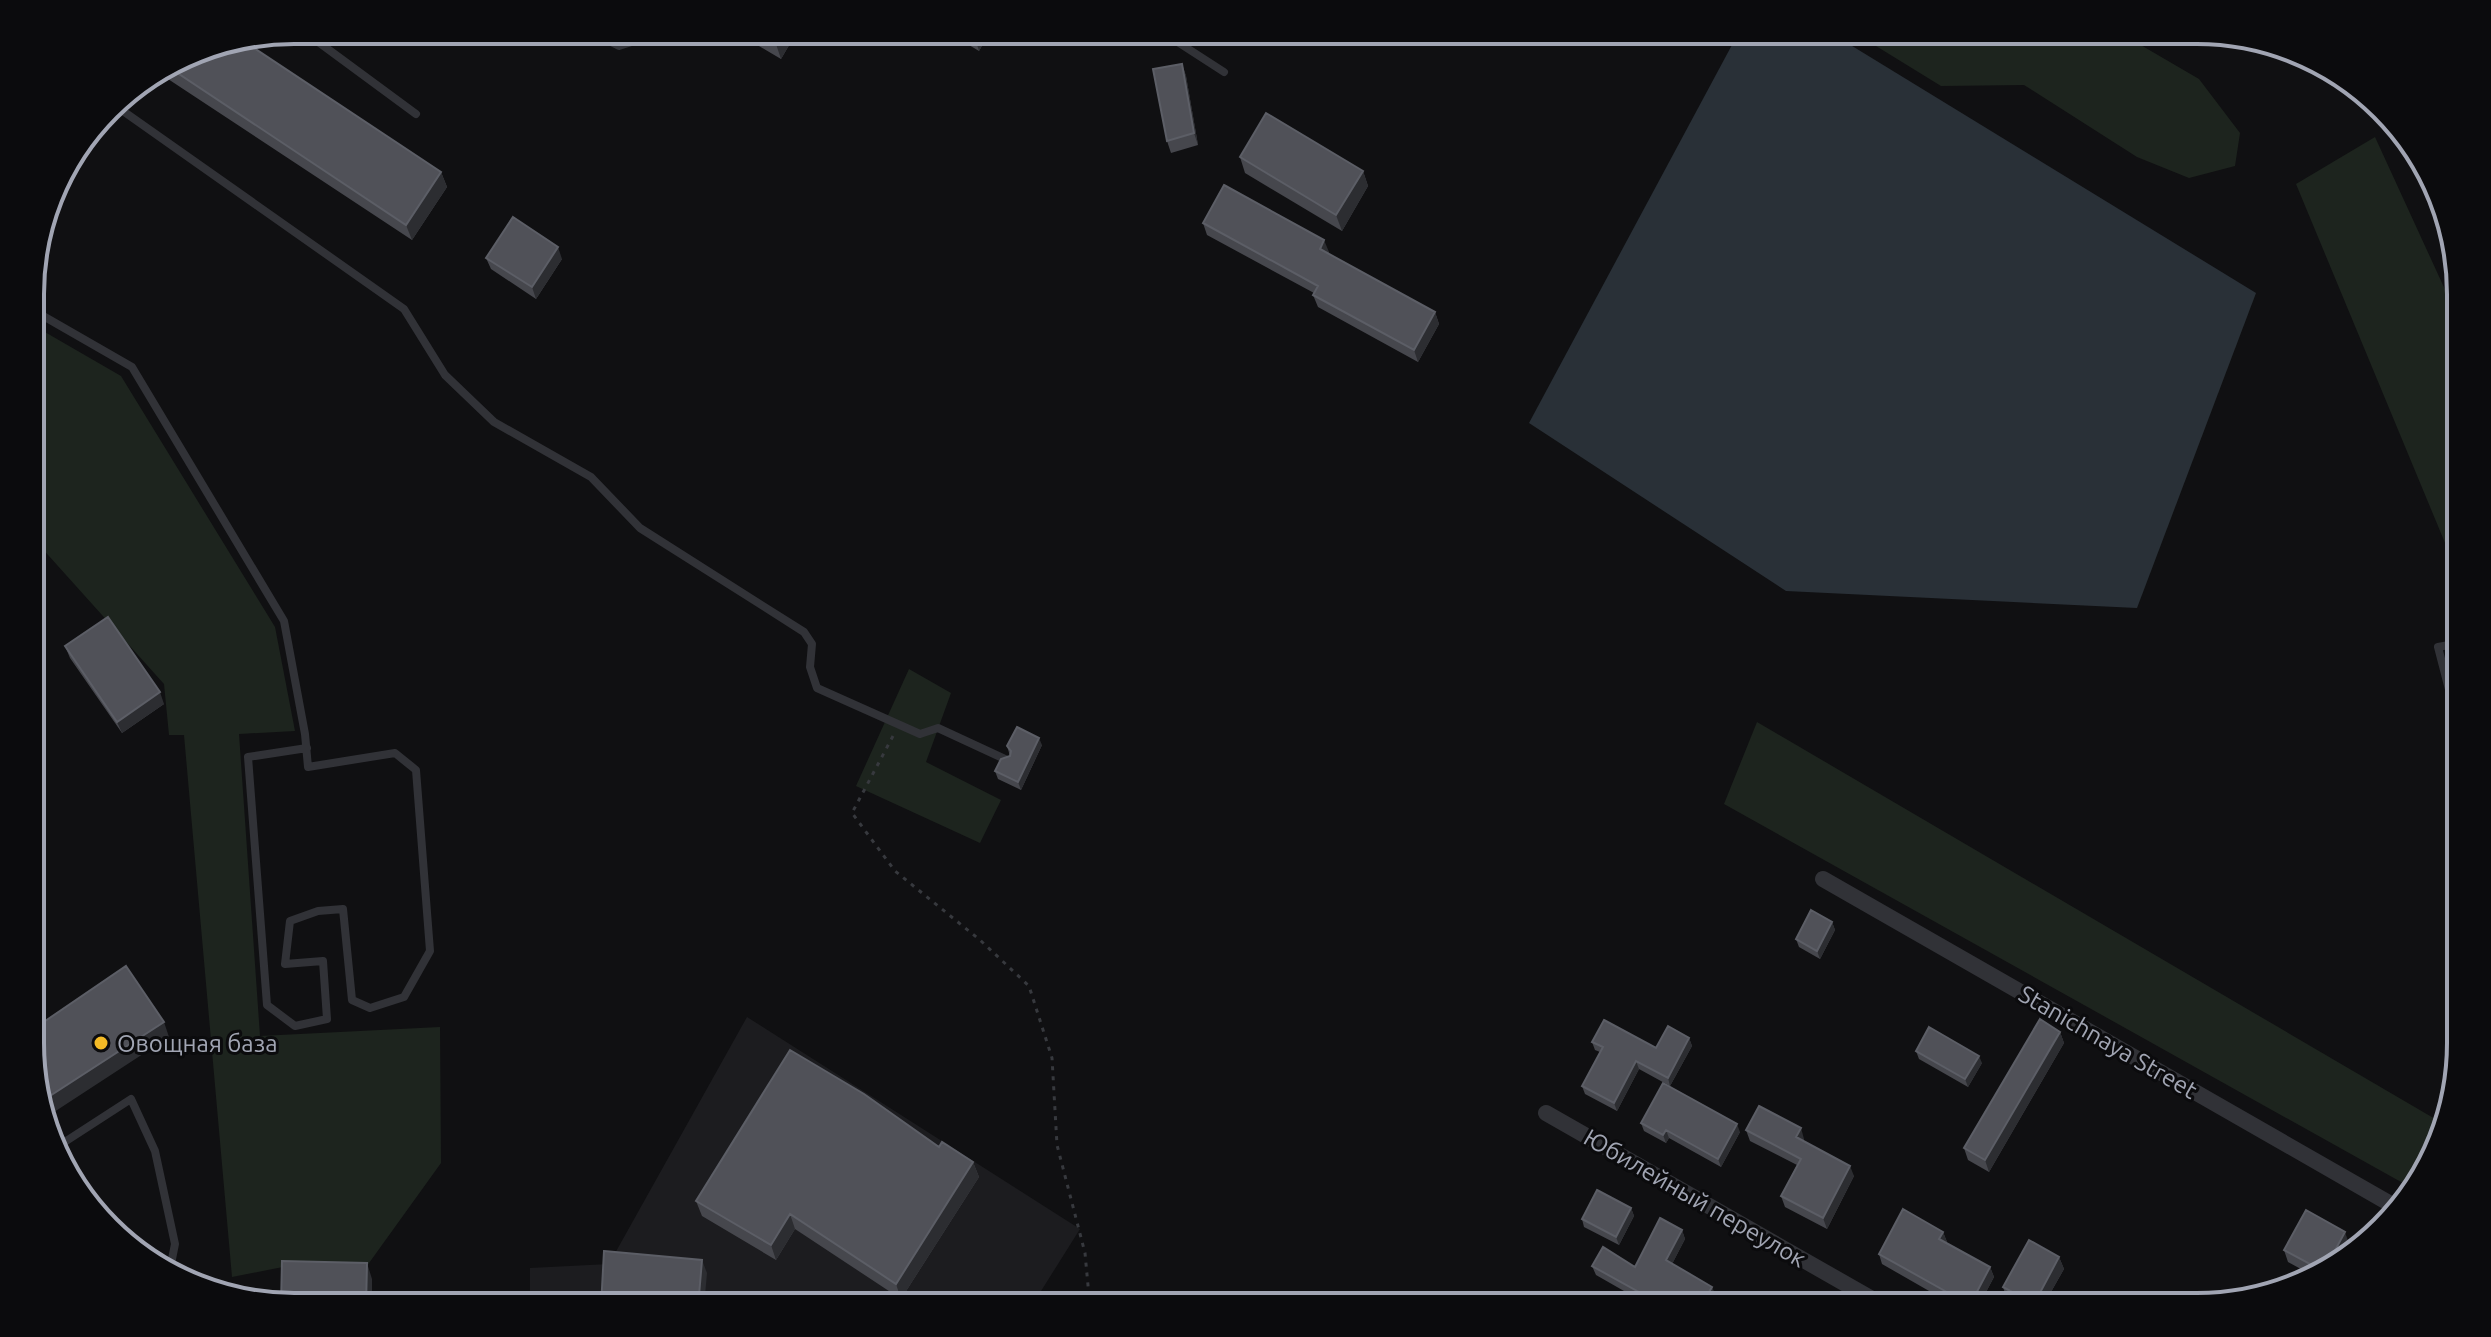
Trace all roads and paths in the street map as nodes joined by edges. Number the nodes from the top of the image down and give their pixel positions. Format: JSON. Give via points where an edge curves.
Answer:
{"nodes":[{"id":1,"x":322,"y":45,"type":"edge"},
{"id":2,"x":1181,"y":45,"type":"edge"},
{"id":3,"x":1224,"y":72,"type":"dead end"},
{"id":4,"x":123,"y":111,"type":"edge"},
{"id":5,"x":416,"y":114,"type":"dead end"},
{"id":6,"x":45,"y":317,"type":"edge"},
{"id":7,"x":2447,"y":645,"type":"edge"},
{"id":8,"x":2447,"y":682,"type":"edge"},
{"id":9,"x":898,"y":725,"type":"junction"},
{"id":10,"x":307,"y":748,"type":"junction"},
{"id":11,"x":1007,"y":760,"type":"edge"},
{"id":12,"x":1823,"y":879,"type":"dead end"},
{"id":13,"x":1546,"y":1113,"type":"dead end"},
{"id":14,"x":64,"y":1142,"type":"edge"},
{"id":15,"x":2389,"y":1203,"type":"edge"},
{"id":16,"x":172,"y":1261,"type":"edge"},
{"id":17,"x":1860,"y":1292,"type":"edge"},
{"id":18,"x":1089,"y":1293,"type":"edge"}],
"edges":[{"from":1,"to":5,"type":"lane"},
{"from":2,"to":3,"type":"lane"},
{"from":4,"to":9,"type":"lane","via":[[404,309],[445,375],[494,422],[591,477],[640,528],[804,632],[812,644],[810,667],[817,688]]},
{"from":6,"to":10,"type":"lane","via":[[132,367],[284,621]]},
{"from":7,"to":8,"type":"lane","via":[[2438,647]]},
{"from":9,"to":11,"type":"lane","via":[[920,734],[938,728]]},
{"from":9,"to":18,"type":"path","via":[[852,813],[895,871],[1029,986],[1052,1058],[1057,1145],[1085,1253]]},
{"from":10,"to":10,"type":"lane","via":[[248,757],[267,1005],[295,1026],[327,1019],[323,961],[285,964],[290,921],[343,909],[352,1000],[370,1008],[404,997],[430,951],[416,770],[395,753],[308,767]]},
{"from":12,"to":15,"type":"street","name":"Stanichnaya Street"},
{"from":13,"to":17,"type":"street","name":"Юбилейный переулок"},
{"from":14,"to":16,"type":"lane","via":[[131,1099],[155,1151],[175,1244]]}]}
